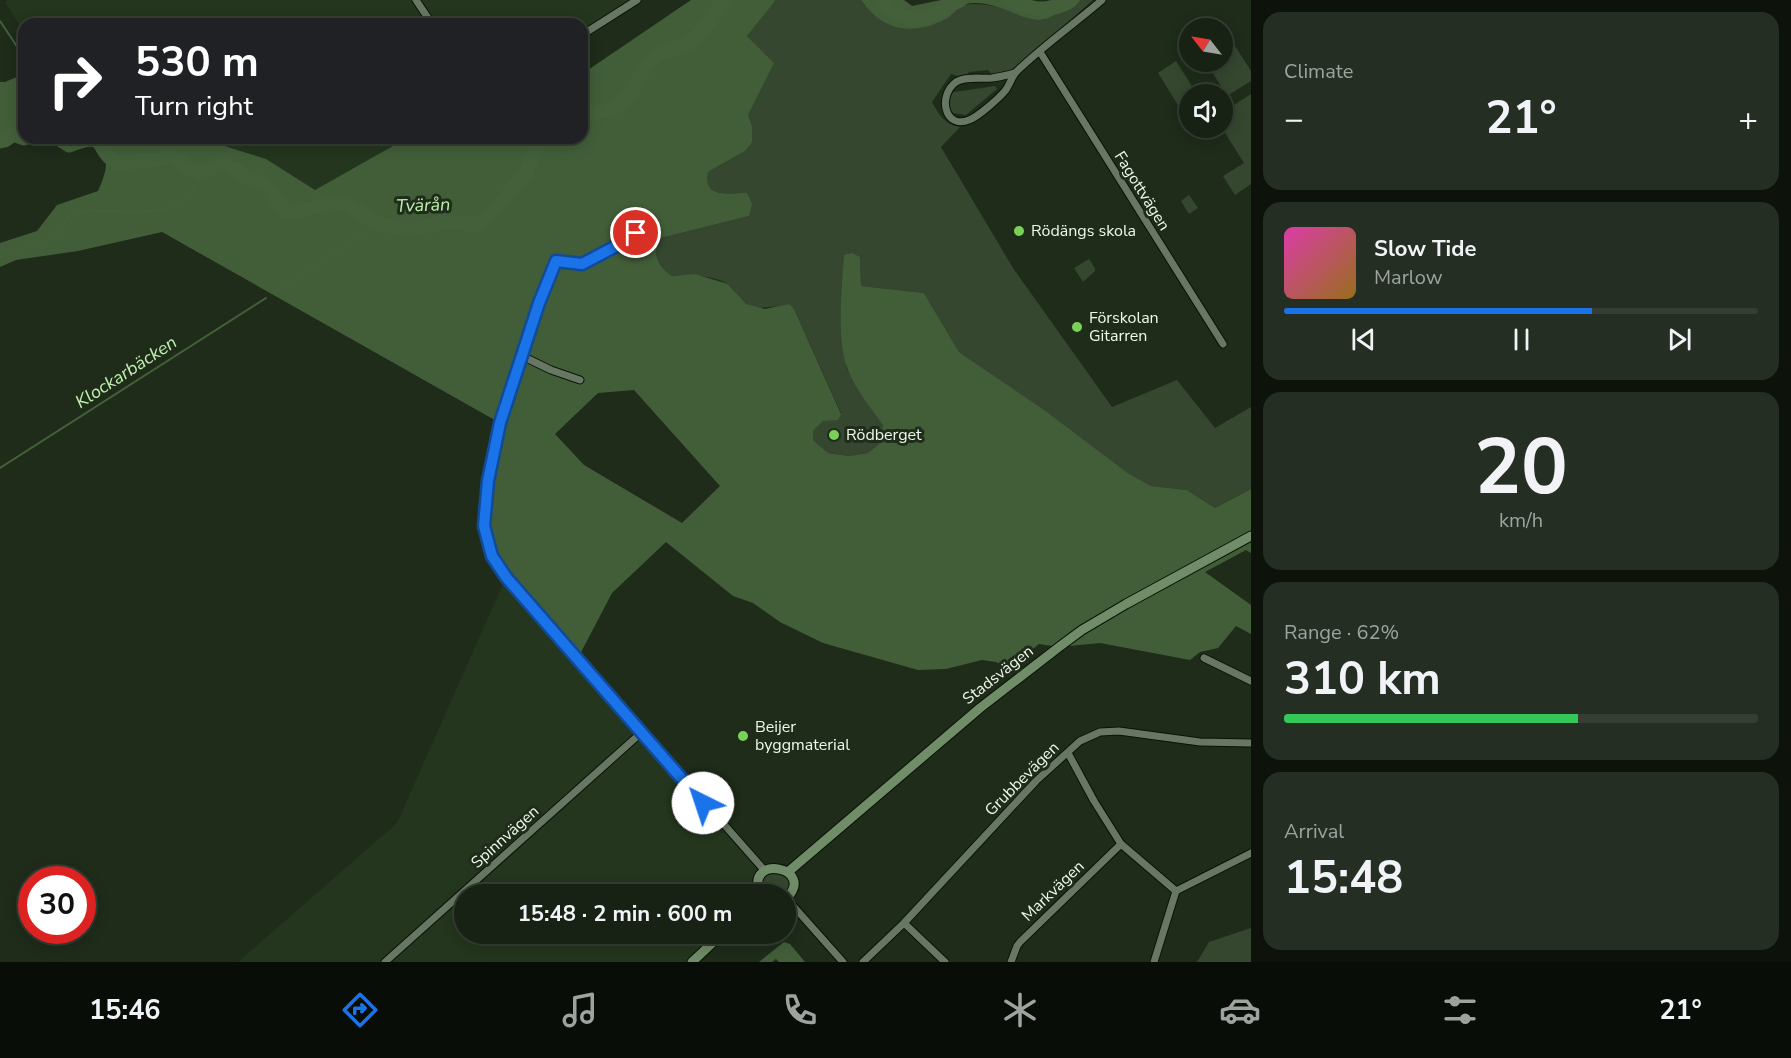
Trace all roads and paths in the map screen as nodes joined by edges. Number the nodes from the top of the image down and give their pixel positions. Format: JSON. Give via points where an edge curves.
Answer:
{"nodes":[{"id":1,"x":416,"y":0,"type":"edge"},
{"id":2,"x":637,"y":0,"type":"edge"},
{"id":3,"x":1102,"y":0,"type":"edge"},
{"id":4,"x":428,"y":18,"type":"edge"},
{"id":5,"x":588,"y":31,"type":"edge"},
{"id":6,"x":1040,"y":52,"type":"junction"},
{"id":7,"x":1015,"y":73,"type":"junction"},
{"id":8,"x":636,"y":233,"type":"dead end"},
{"id":9,"x":1222,"y":344,"type":"dead end"},
{"id":10,"x":522,"y":356,"type":"junction"},
{"id":11,"x":580,"y":380,"type":"dead end"},
{"id":12,"x":1251,"y":536,"type":"edge"},
{"id":13,"x":1204,"y":658,"type":"dead end"},
{"id":14,"x":1251,"y":681,"type":"edge"},
{"id":15,"x":642,"y":732,"type":"junction"},
{"id":16,"x":1251,"y":743,"type":"edge"},
{"id":17,"x":1068,"y":753,"type":"junction"},
{"id":18,"x":1121,"y":844,"type":"junction"},
{"id":19,"x":1248,"y":854,"type":"edge"},
{"id":20,"x":1251,"y":863,"type":"edge"},
{"id":21,"x":765,"y":871,"type":"junction"},
{"id":22,"x":788,"y":872,"type":"junction"},
{"id":23,"x":758,"y":884,"type":"edge"},
{"id":24,"x":794,"y":884,"type":"edge"},
{"id":25,"x":1176,"y":891,"type":"junction"},
{"id":26,"x":796,"y":909,"type":"edge"},
{"id":27,"x":904,"y":923,"type":"junction"},
{"id":28,"x":711,"y":944,"type":"edge"},
{"id":29,"x":385,"y":962,"type":"edge"},
{"id":30,"x":692,"y":962,"type":"edge"},
{"id":31,"x":843,"y":962,"type":"edge"},
{"id":32,"x":863,"y":962,"type":"edge"},
{"id":33,"x":945,"y":962,"type":"edge"},
{"id":34,"x":1011,"y":962,"type":"edge"},
{"id":35,"x":1154,"y":962,"type":"edge"}],
"edges":[{"from":1,"to":4,"type":"street"},
{"from":2,"to":5,"type":"street"},
{"from":3,"to":6,"type":"street"},
{"from":6,"to":7,"type":"street"},
{"from":6,"to":9,"type":"street","name":"Fagottvägen"},
{"from":7,"to":7,"type":"street","via":[[958,81],[948,90],[944,106],[948,114],[962,122],[974,118],[1005,91]]},
{"from":8,"to":10,"type":"street","via":[[582,264],[556,261]]},
{"from":10,"to":11,"type":"street"},
{"from":10,"to":15,"type":"street","via":[[500,423],[488,481],[484,526],[492,556]]},
{"from":12,"to":22,"type":"main road","name":"Stadsvägen","via":[[1082,630],[980,708]]},
{"from":13,"to":14,"type":"street"},
{"from":15,"to":21,"type":"street"},
{"from":15,"to":29,"type":"street","name":"Spinnvägen"},
{"from":16,"to":17,"type":"street","name":"Grubbevägen","via":[[1200,742],[1109,731],[1080,741]]},
{"from":17,"to":18,"type":"street"},
{"from":17,"to":27,"type":"street","name":"Grubbevägen","via":[[1036,781]]},
{"from":18,"to":25,"type":"street"},
{"from":18,"to":34,"type":"street","name":"Markvägen","via":[[1020,942]]},
{"from":19,"to":20,"type":"street"},
{"from":19,"to":25,"type":"street"},
{"from":21,"to":22,"type":"main road","via":[[779,868]]},
{"from":21,"to":23,"type":"main road"},
{"from":22,"to":24,"type":"main road"},
{"from":25,"to":35,"type":"street"},
{"from":26,"to":31,"type":"street"},
{"from":27,"to":32,"type":"street","name":"Grubbevägen"},
{"from":27,"to":33,"type":"street"},
{"from":28,"to":30,"type":"main road"}]}
